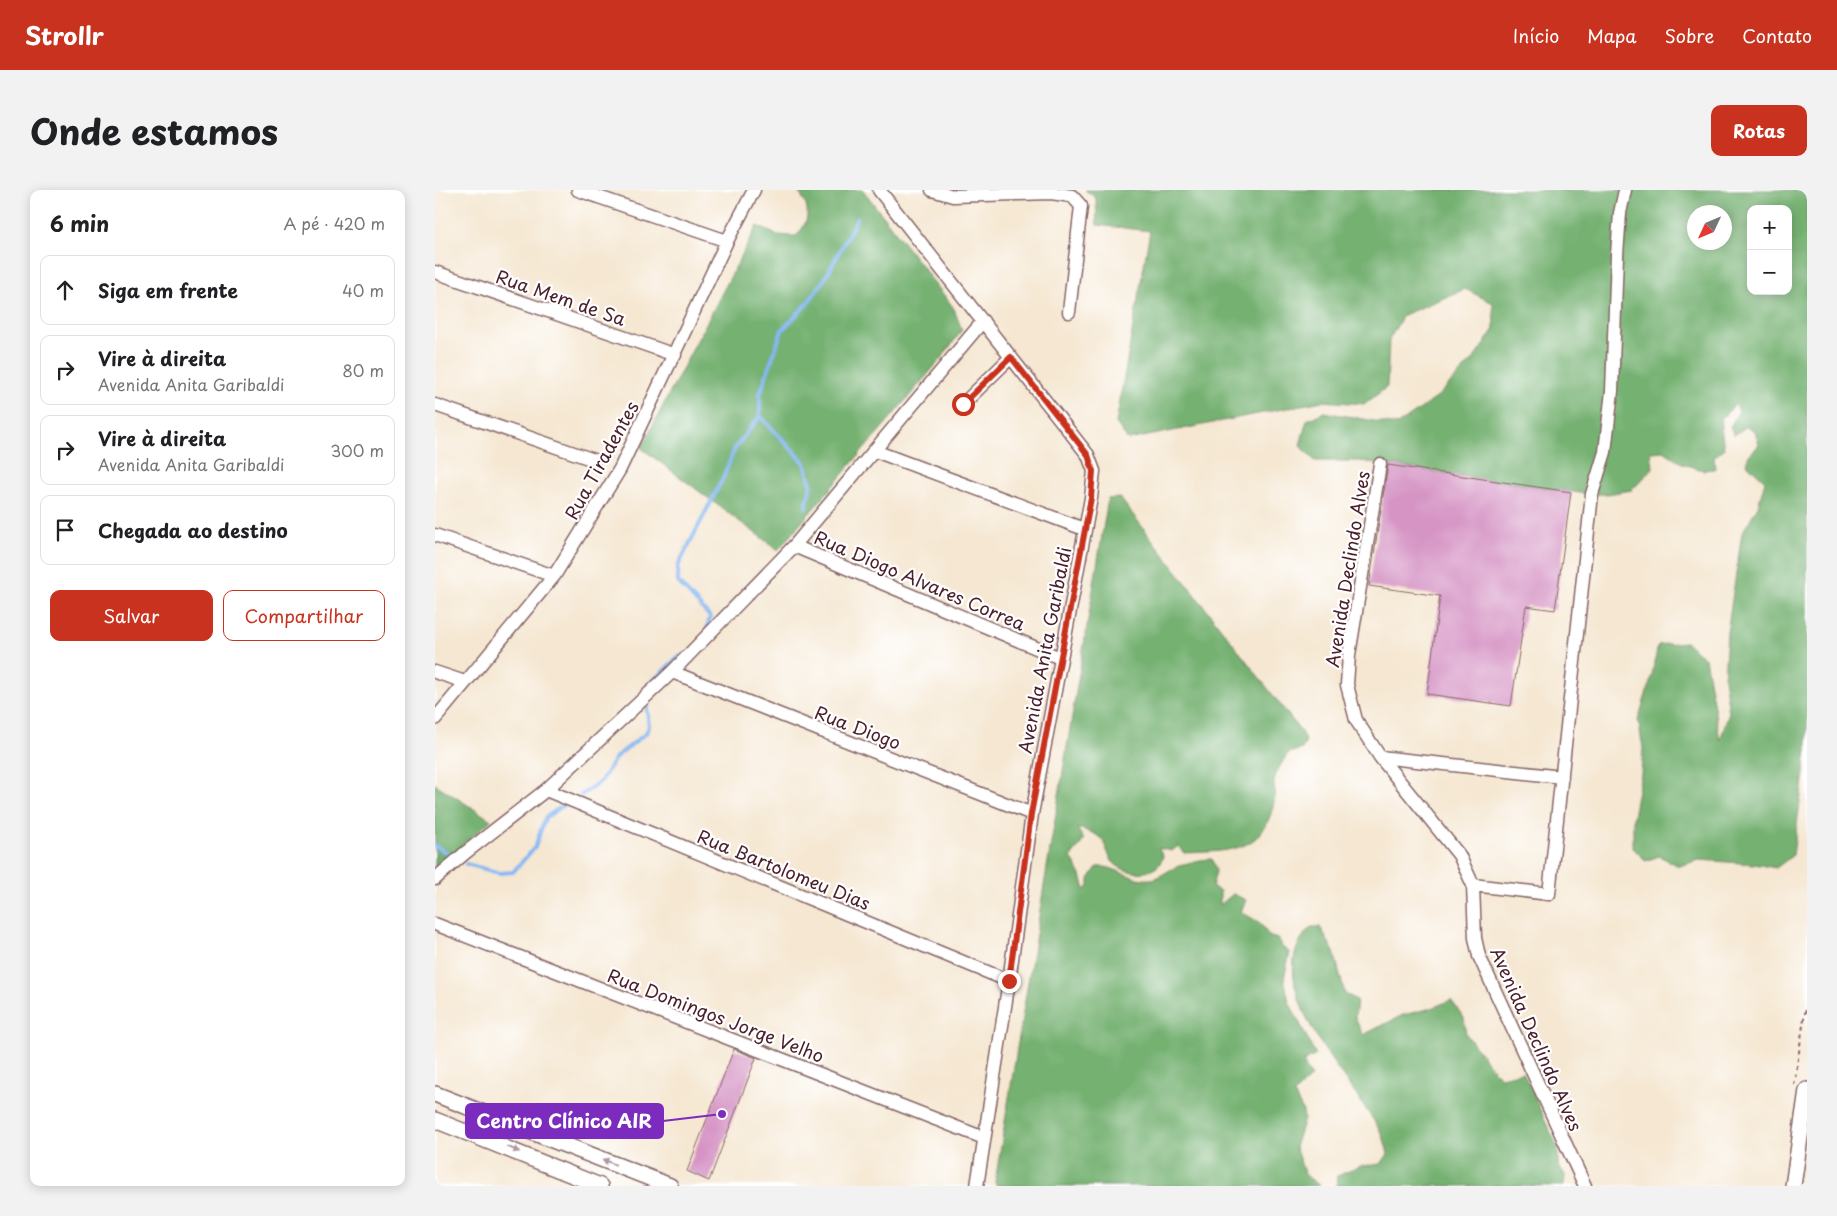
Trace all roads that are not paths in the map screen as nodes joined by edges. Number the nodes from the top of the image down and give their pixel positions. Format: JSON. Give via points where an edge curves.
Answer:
{"nodes":[{"id":1,"x":578,"y":190,"type":"edge"},
{"id":2,"x":754,"y":190,"type":"edge"},
{"id":3,"x":879,"y":190,"type":"edge"},
{"id":4,"x":932,"y":190,"type":"edge"},
{"id":5,"x":1625,"y":190,"type":"edge"},
{"id":6,"x":727,"y":241,"type":"junction"},
{"id":7,"x":435,"y":272,"type":"edge"},
{"id":8,"x":1069,"y":312,"type":"dead end"},
{"id":9,"x":983,"y":321,"type":"junction"},
{"id":10,"x":675,"y":355,"type":"junction"},
{"id":11,"x":1011,"y":357,"type":"junction"},
{"id":12,"x":963,"y":404,"type":"dead end"},
{"id":13,"x":435,"y":405,"type":"edge"},
{"id":14,"x":875,"y":451,"type":"junction"},
{"id":15,"x":594,"y":460,"type":"dead end"},
{"id":16,"x":1380,"y":464,"type":"dead end"},
{"id":17,"x":1084,"y":529,"type":"junction"},
{"id":18,"x":435,"y":535,"type":"edge"},
{"id":19,"x":794,"y":546,"type":"junction"},
{"id":20,"x":554,"y":576,"type":"junction"},
{"id":21,"x":1060,"y":658,"type":"junction"},
{"id":22,"x":435,"y":672,"type":"edge"},
{"id":23,"x":672,"y":672,"type":"junction"},
{"id":24,"x":465,"y":682,"type":"junction"},
{"id":25,"x":435,"y":719,"type":"edge"},
{"id":26,"x":1380,"y":757,"type":"junction"},
{"id":27,"x":1562,"y":777,"type":"junction"},
{"id":28,"x":546,"y":790,"type":"junction"},
{"id":29,"x":1031,"y":814,"type":"junction"},
{"id":30,"x":435,"y":879,"type":"edge"},
{"id":31,"x":1473,"y":885,"type":"junction"},
{"id":32,"x":435,"y":924,"type":"edge"},
{"id":33,"x":1009,"y":981,"type":"junction"},
{"id":34,"x":1807,"y":1090,"type":"edge"},
{"id":35,"x":435,"y":1094,"type":"edge"},
{"id":36,"x":435,"y":1120,"type":"edge"},
{"id":37,"x":984,"y":1138,"type":"junction"},
{"id":38,"x":600,"y":1186,"type":"edge"},
{"id":39,"x":670,"y":1186,"type":"edge"},
{"id":40,"x":977,"y":1186,"type":"edge"},
{"id":41,"x":1585,"y":1186,"type":"edge"},
{"id":42,"x":1793,"y":1186,"type":"edge"}],
"edges":[{"from":1,"to":6,"type":"street"},
{"from":2,"to":6,"type":"street","name":"Rua Tiradentes"},
{"from":3,"to":9,"type":"street","name":"Avenida Anita Garibaldi"},
{"from":4,"to":8,"type":"street","via":[[953,196],[1051,192],[1072,196],[1081,206]]},
{"from":5,"to":27,"type":"street","via":[[1618,247],[1612,391],[1605,452],[1592,494]]},
{"from":6,"to":10,"type":"street","name":"Rua Tiradentes"},
{"from":7,"to":10,"type":"street","name":"Rua Mem de Sa"},
{"from":9,"to":11,"type":"street","name":"Avenida Anita Garibaldi"},
{"from":9,"to":14,"type":"street"},
{"from":10,"to":20,"type":"street","name":"Rua Tiradentes","via":[[620,469]]},
{"from":11,"to":12,"type":"street"},
{"from":11,"to":17,"type":"street","name":"Avenida Anita Garibaldi","via":[[1088,455],[1093,471]]},
{"from":13,"to":15,"type":"street"},
{"from":14,"to":17,"type":"street"},
{"from":14,"to":19,"type":"street"},
{"from":16,"to":26,"type":"street","name":"Avenida Declindo Alves","via":[[1347,685],[1356,720]]},
{"from":17,"to":21,"type":"street","name":"Avenida Anita Garibaldi"},
{"from":18,"to":20,"type":"street"},
{"from":19,"to":21,"type":"street","name":"Rua Diogo Alvares Correa"},
{"from":19,"to":23,"type":"street"},
{"from":20,"to":24,"type":"street","name":"Rua Tiradentes"},
{"from":21,"to":29,"type":"street","name":"Avenida Anita Garibaldi"},
{"from":22,"to":24,"type":"street"},
{"from":23,"to":28,"type":"street"},
{"from":23,"to":29,"type":"street","name":"Rua Diogo"},
{"from":24,"to":25,"type":"street","name":"Rua Tiradentes"},
{"from":26,"to":27,"type":"street"},
{"from":26,"to":31,"type":"street","name":"Avenida Declindo Alves","via":[[1459,855]]},
{"from":27,"to":31,"type":"street","via":[[1549,894]]},
{"from":28,"to":30,"type":"street"},
{"from":28,"to":33,"type":"street","name":"Rua Bartolomeu Dias"},
{"from":29,"to":33,"type":"street","name":"Avenida Anita Garibaldi"},
{"from":31,"to":41,"type":"street","name":"Avenida Declindo Alves","via":[[1479,956]]},
{"from":32,"to":37,"type":"street","name":"Rua Domingos Jorge Velho"},
{"from":33,"to":37,"type":"street","name":"Avenida Anita Garibaldi"},
{"from":34,"to":42,"type":"main road"},
{"from":39,"to":35,"type":"main road","one_way":true},
{"from":36,"to":38,"type":"main road","one_way":true},
{"from":37,"to":40,"type":"street","name":"Avenida Anita Garibaldi"}]}
